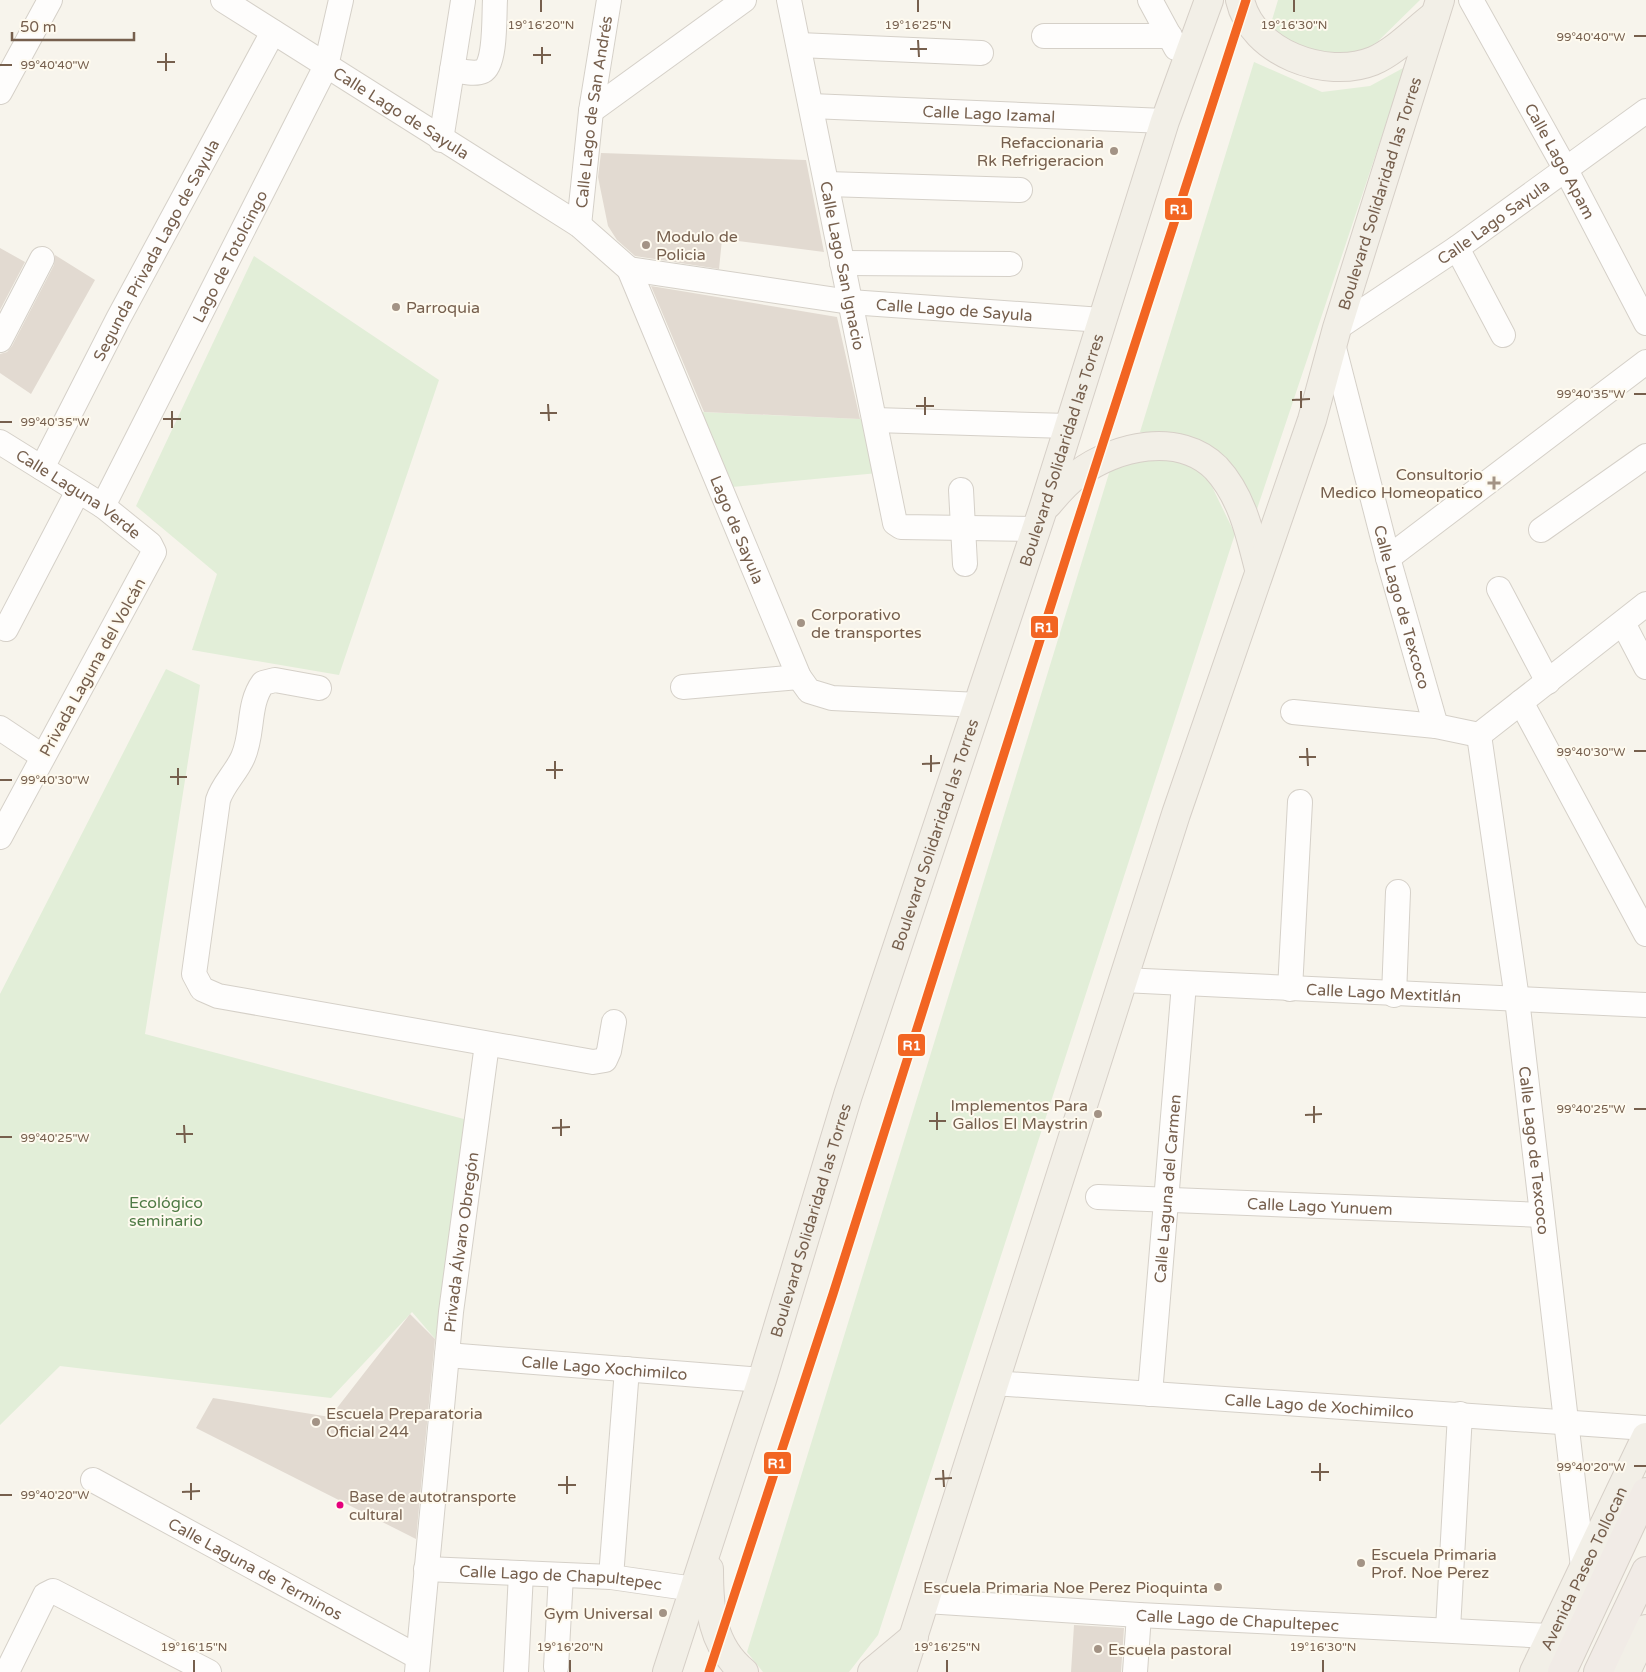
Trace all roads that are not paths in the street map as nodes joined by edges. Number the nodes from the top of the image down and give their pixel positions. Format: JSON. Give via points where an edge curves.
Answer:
{"nodes":[{"id":1,"x":50,"y":0,"type":"edge"},
{"id":2,"x":224,"y":0,"type":"edge"},
{"id":3,"x":341,"y":0,"type":"edge"},
{"id":4,"x":495,"y":0,"type":"edge"},
{"id":5,"x":609,"y":0,"type":"edge"},
{"id":6,"x":744,"y":0,"type":"edge"},
{"id":7,"x":789,"y":0,"type":"edge"},
{"id":8,"x":1150,"y":0,"type":"edge"},
{"id":9,"x":1209,"y":0,"type":"edge"},
{"id":10,"x":1240,"y":0,"type":"edge"},
{"id":11,"x":1471,"y":0,"type":"edge"},
{"id":12,"x":463,"y":1,"type":"edge"},
{"id":13,"x":251,"y":8,"type":"edge"},
{"id":14,"x":1438,"y":8,"type":"edge"},
{"id":15,"x":273,"y":32,"type":"junction"},
{"id":16,"x":1044,"y":36,"type":"dead end"},
{"id":17,"x":1170,"y":36,"type":"junction"},
{"id":18,"x":799,"y":45,"type":"junction"},
{"id":19,"x":981,"y":53,"type":"dead end"},
{"id":20,"x":1185,"y":65,"type":"junction"},
{"id":21,"x":326,"y":66,"type":"junction"},
{"id":22,"x":452,"y":70,"type":"junction"},
{"id":23,"x":0,"y":92,"type":"edge"},
{"id":24,"x":811,"y":106,"type":"junction"},
{"id":25,"x":591,"y":111,"type":"junction"},
{"id":26,"x":1646,"y":111,"type":"edge"},
{"id":27,"x":1165,"y":121,"type":"junction"},
{"id":28,"x":442,"y":140,"type":"junction"},
{"id":29,"x":1566,"y":170,"type":"junction"},
{"id":30,"x":827,"y":184,"type":"junction"},
{"id":31,"x":1020,"y":190,"type":"dead end"},
{"id":32,"x":579,"y":225,"type":"junction"},
{"id":33,"x":1457,"y":248,"type":"junction"},
{"id":34,"x":42,"y":259,"type":"dead end"},
{"id":35,"x":842,"y":263,"type":"junction"},
{"id":36,"x":1010,"y":264,"type":"dead end"},
{"id":37,"x":629,"y":269,"type":"junction"},
{"id":38,"x":850,"y":302,"type":"junction"},
{"id":39,"x":1102,"y":320,"type":"junction"},
{"id":40,"x":1646,"y":323,"type":"edge"},
{"id":41,"x":1503,"y":335,"type":"dead end"},
{"id":42,"x":1335,"y":336,"type":"junction"},
{"id":43,"x":0,"y":340,"type":"edge"},
{"id":44,"x":1646,"y":362,"type":"edge"},
{"id":45,"x":875,"y":420,"type":"junction"},
{"id":46,"x":1068,"y":426,"type":"junction"},
{"id":47,"x":0,"y":442,"type":"edge"},
{"id":48,"x":1646,"y":456,"type":"edge"},
{"id":49,"x":42,"y":468,"type":"junction"},
{"id":50,"x":961,"y":490,"type":"dead end"},
{"id":51,"x":78,"y":491,"type":"junction"},
{"id":52,"x":103,"y":506,"type":"junction"},
{"id":53,"x":1040,"y":519,"type":"junction"},
{"id":54,"x":963,"y":528,"type":"junction"},
{"id":55,"x":1541,"y":530,"type":"dead end"},
{"id":56,"x":154,"y":550,"type":"joint"},
{"id":57,"x":1388,"y":558,"type":"junction"},
{"id":58,"x":965,"y":564,"type":"dead end"},
{"id":59,"x":1260,"y":569,"type":"junction"},
{"id":60,"x":1499,"y":590,"type":"dead end"},
{"id":61,"x":1646,"y":604,"type":"edge"},
{"id":62,"x":1622,"y":623,"type":"junction"},
{"id":63,"x":6,"y":629,"type":"dead end"},
{"id":64,"x":1646,"y":667,"type":"edge"},
{"id":65,"x":799,"y":677,"type":"junction"},
{"id":66,"x":1548,"y":682,"type":"junction"},
{"id":67,"x":683,"y":687,"type":"dead end"},
{"id":68,"x":319,"y":688,"type":"dead end"},
{"id":69,"x":1521,"y":702,"type":"junction"},
{"id":70,"x":979,"y":705,"type":"junction"},
{"id":71,"x":1293,"y":712,"type":"dead end"},
{"id":72,"x":1436,"y":726,"type":"junction"},
{"id":73,"x":0,"y":728,"type":"edge"},
{"id":74,"x":1479,"y":735,"type":"junction"},
{"id":75,"x":42,"y":756,"type":"junction"},
{"id":76,"x":1300,"y":802,"type":"dead end"},
{"id":77,"x":0,"y":837,"type":"edge"},
{"id":78,"x":1398,"y":892,"type":"dead end"},
{"id":79,"x":1646,"y":934,"type":"edge"},
{"id":80,"x":1123,"y":980,"type":"junction"},
{"id":81,"x":1184,"y":984,"type":"junction"},
{"id":82,"x":1290,"y":989,"type":"junction"},
{"id":83,"x":1394,"y":995,"type":"junction"},
{"id":84,"x":1517,"y":1000,"type":"junction"},
{"id":85,"x":1646,"y":1006,"type":"edge"},
{"id":86,"x":614,"y":1022,"type":"dead end"},
{"id":87,"x":487,"y":1044,"type":"junction"},
{"id":88,"x":1098,"y":1197,"type":"dead end"},
{"id":89,"x":1167,"y":1200,"type":"junction"},
{"id":90,"x":1542,"y":1215,"type":"junction"},
{"id":91,"x":447,"y":1355,"type":"junction"},
{"id":92,"x":627,"y":1369,"type":"junction"},
{"id":93,"x":762,"y":1380,"type":"junction"},
{"id":94,"x":994,"y":1383,"type":"junction"},
{"id":95,"x":1150,"y":1394,"type":"junction"},
{"id":96,"x":1460,"y":1414,"type":"junction"},
{"id":97,"x":1565,"y":1422,"type":"junction"},
{"id":98,"x":1646,"y":1428,"type":"edge"},
{"id":99,"x":1646,"y":1437,"type":"edge"},
{"id":100,"x":93,"y":1480,"type":"dead end"},
{"id":101,"x":1646,"y":1492,"type":"edge"},
{"id":102,"x":709,"y":1542,"type":"junction"},
{"id":103,"x":1583,"y":1568,"type":"junction"},
{"id":104,"x":426,"y":1569,"type":"junction"},
{"id":105,"x":1646,"y":1571,"type":"edge"},
{"id":106,"x":521,"y":1573,"type":"junction"},
{"id":107,"x":561,"y":1575,"type":"junction"},
{"id":108,"x":611,"y":1577,"type":"junction"},
{"id":109,"x":694,"y":1589,"type":"junction"},
{"id":110,"x":926,"y":1601,"type":"junction"},
{"id":111,"x":1140,"y":1615,"type":"junction"},
{"id":112,"x":1448,"y":1629,"type":"junction"},
{"id":113,"x":1646,"y":1629,"type":"edge"},
{"id":114,"x":1549,"y":1636,"type":"junction"},
{"id":115,"x":914,"y":1637,"type":"junction"},
{"id":116,"x":417,"y":1664,"type":"edge"},
{"id":117,"x":556,"y":1667,"type":"dead end"},
{"id":118,"x":6,"y":1672,"type":"edge"},
{"id":119,"x":209,"y":1672,"type":"edge"},
{"id":120,"x":516,"y":1672,"type":"edge"},
{"id":121,"x":668,"y":1672,"type":"edge"},
{"id":122,"x":744,"y":1672,"type":"edge"},
{"id":123,"x":872,"y":1672,"type":"edge"},
{"id":124,"x":902,"y":1672,"type":"edge"},
{"id":125,"x":1135,"y":1672,"type":"edge"},
{"id":126,"x":1534,"y":1672,"type":"edge"},
{"id":127,"x":1562,"y":1672,"type":"edge"},
{"id":128,"x":1598,"y":1672,"type":"edge"},
{"id":129,"x":1626,"y":1672,"type":"edge"}],
"edges":[{"from":1,"to":23,"type":"street"},
{"from":2,"to":13,"type":"street","name":"Calle Lago de Sayula"},
{"from":3,"to":21,"type":"street","name":"Lago de Totolcingo"},
{"from":4,"to":22,"type":"street","via":[[492,52],[488,66],[478,73]]},
{"from":5,"to":25,"type":"street","name":"Calle Lago de San Andrés"},
{"from":6,"to":25,"type":"street"},
{"from":7,"to":18,"type":"street","name":"Calle Lago San Ignacio"},
{"from":8,"to":17,"type":"street"},
{"from":9,"to":20,"type":"main road","name":"Boulevard Solidaridad las Torres"},
{"from":10,"to":14,"type":"main road","via":[[1250,22],[1271,44],[1297,59],[1327,66],[1373,61]]},
{"from":11,"to":29,"type":"street","name":"Calle Lago Apam"},
{"from":12,"to":22,"type":"street"},
{"from":13,"to":15,"type":"street","name":"Calle Lago de Sayula"},
{"from":14,"to":42,"type":"main road","name":"Boulevard Solidaridad las Torres"},
{"from":15,"to":21,"type":"street","name":"Calle Lago de Sayula"},
{"from":15,"to":49,"type":"street","name":"Segunda Privada Lago de Sayula","via":[[118,319]]},
{"from":16,"to":17,"type":"street"},
{"from":17,"to":20,"type":"street"},
{"from":18,"to":19,"type":"street"},
{"from":18,"to":24,"type":"street","name":"Calle Lago San Ignacio"},
{"from":20,"to":27,"type":"main road","name":"Boulevard Solidaridad las Torres"},
{"from":21,"to":28,"type":"street","name":"Calle Lago de Sayula"},
{"from":21,"to":52,"type":"street","name":"Lago de Totolcingo"},
{"from":22,"to":28,"type":"street"},
{"from":24,"to":27,"type":"street","name":"Calle Lago Izamal"},
{"from":24,"to":30,"type":"street","name":"Calle Lago San Ignacio"},
{"from":25,"to":32,"type":"street","name":"Calle Lago de San Andrés"},
{"from":26,"to":29,"type":"street","name":"Calle Lago Sayula"},
{"from":27,"to":39,"type":"main road","name":"Boulevard Solidaridad las Torres"},
{"from":28,"to":32,"type":"street","name":"Calle Lago de Sayula"},
{"from":29,"to":33,"type":"street","name":"Calle Lago Sayula"},
{"from":29,"to":40,"type":"street","name":"Calle Lago Apam"},
{"from":30,"to":31,"type":"street"},
{"from":30,"to":35,"type":"street","name":"Calle Lago San Ignacio"},
{"from":32,"to":37,"type":"street","name":"Lago de Sayula"},
{"from":33,"to":41,"type":"street"},
{"from":33,"to":42,"type":"street","name":"Calle Lago Sayula"},
{"from":34,"to":43,"type":"street"},
{"from":35,"to":36,"type":"street"},
{"from":35,"to":38,"type":"street","name":"Calle Lago San Ignacio"},
{"from":37,"to":38,"type":"street","name":"Calle Lago de Sayula"},
{"from":37,"to":65,"type":"street","name":"Lago de Sayula"},
{"from":38,"to":39,"type":"street","name":"Calle Lago de Sayula"},
{"from":38,"to":45,"type":"street","name":"Calle Lago San Ignacio"},
{"from":39,"to":46,"type":"main road","name":"Boulevard Solidaridad las Torres"},
{"from":42,"to":57,"type":"street","name":"Calle Lago de Texcoco"},
{"from":42,"to":59,"type":"main road","name":"Boulevard Solidaridad las Torres","via":[[1312,420]]},
{"from":44,"to":57,"type":"street"},
{"from":45,"to":46,"type":"street"},
{"from":45,"to":54,"type":"street","name":"Calle Lago San Ignacio","via":[[895,522],[901,527]]},
{"from":46,"to":53,"type":"main road","name":"Boulevard Solidaridad las Torres"},
{"from":47,"to":49,"type":"street","name":"Calle Laguna Verde"},
{"from":48,"to":55,"type":"street"},
{"from":49,"to":51,"type":"street","name":"Calle Laguna Verde"},
{"from":50,"to":54,"type":"street"},
{"from":51,"to":52,"type":"street","name":"Calle Laguna Verde"},
{"from":51,"to":63,"type":"street"},
{"from":52,"to":56,"type":"street","name":"Calle Laguna Verde"},
{"from":53,"to":54,"type":"street"},
{"from":53,"to":59,"type":"main road","via":[[1076,475],[1103,459],[1144,447],[1174,447],[1203,459],[1225,479],[1246,520]]},
{"from":53,"to":70,"type":"main road","name":"Boulevard Solidaridad las Torres"},
{"from":54,"to":58,"type":"street"},
{"from":56,"to":75,"type":"street","name":"Privada Laguna del Volcán"},
{"from":57,"to":72,"type":"street","name":"Calle Lago de Texcoco"},
{"from":59,"to":80,"type":"main road","name":"Boulevard Solidaridad las Torres","via":[[1179,804]]},
{"from":60,"to":66,"type":"street"},
{"from":61,"to":62,"type":"street"},
{"from":62,"to":64,"type":"street"},
{"from":62,"to":66,"type":"street"},
{"from":65,"to":67,"type":"street"},
{"from":65,"to":70,"type":"street","name":"Lago de Sayula","via":[[809,690],[832,698]]},
{"from":66,"to":69,"type":"street"},
{"from":68,"to":87,"type":"street","via":[[275,680],[263,683],[255,694],[243,758],[222,788],[218,800],[194,974],[202,989],[218,996]]},
{"from":69,"to":74,"type":"street"},
{"from":69,"to":79,"type":"street"},
{"from":70,"to":93,"type":"main road","name":"Boulevard Solidaridad las Torres","via":[[848,1094]]},
{"from":71,"to":72,"type":"street"},
{"from":72,"to":74,"type":"street"},
{"from":73,"to":75,"type":"street"},
{"from":74,"to":84,"type":"street","name":"Calle Lago de Texcoco"},
{"from":75,"to":77,"type":"street","name":"Privada Laguna del Volcán"},
{"from":76,"to":82,"type":"street"},
{"from":78,"to":83,"type":"street"},
{"from":80,"to":81,"type":"street","name":"Calle Lago Mextitlán"},
{"from":80,"to":94,"type":"main road","name":"Boulevard Solidaridad las Torres"},
{"from":81,"to":82,"type":"street","name":"Calle Lago Mextitlán"},
{"from":81,"to":89,"type":"street","name":"Calle Laguna del Carmen"},
{"from":82,"to":83,"type":"street","name":"Calle Lago Mextitlán"},
{"from":83,"to":84,"type":"street","name":"Calle Lago Mextitlán"},
{"from":84,"to":85,"type":"street","name":"Calle Lago Mextitlán"},
{"from":84,"to":90,"type":"street","name":"Calle Lago de Texcoco"},
{"from":86,"to":87,"type":"street","via":[[605,1060],[593,1062]]},
{"from":87,"to":91,"type":"street","name":"Privada Álvaro Obregón"},
{"from":88,"to":89,"type":"street","name":"Calle Lago Yunuem"},
{"from":89,"to":90,"type":"street","name":"Calle Lago Yunuem"},
{"from":89,"to":95,"type":"street","name":"Calle Laguna del Carmen"},
{"from":90,"to":97,"type":"street","name":"Calle Lago de Texcoco"},
{"from":91,"to":92,"type":"street","name":"Calle Lago Xochimilco"},
{"from":91,"to":104,"type":"street","name":"Privada Álvaro Obregón"},
{"from":92,"to":93,"type":"street","name":"Calle Lago Xochimilco"},
{"from":92,"to":108,"type":"street"},
{"from":93,"to":102,"type":"main road","name":"Boulevard Solidaridad las Torres"},
{"from":94,"to":95,"type":"street","name":"Calle Lago de Xochimilco"},
{"from":94,"to":110,"type":"main road","name":"Boulevard Solidaridad las Torres"},
{"from":95,"to":96,"type":"street","name":"Calle Lago de Xochimilco"},
{"from":96,"to":97,"type":"street","name":"Calle Lago de Xochimilco"},
{"from":96,"to":112,"type":"street"},
{"from":97,"to":98,"type":"street","name":"Calle Lago de Xochimilco"},
{"from":97,"to":103,"type":"street","name":"Calle Lago de Texcoco"},
{"from":99,"to":103,"type":"main road","name":"Avenida Paseo Tollocan"},
{"from":100,"to":116,"type":"street","name":"Calle Laguna de Terminos"},
{"from":101,"to":127,"type":"highway","name":"Avenida Paseo Tollocan"},
{"from":102,"to":109,"type":"main road","name":"Boulevard Solidaridad las Torres"},
{"from":102,"to":122,"type":"main road","via":[[712,1620],[723,1647]]},
{"from":103,"to":114,"type":"main road","name":"Avenida Paseo Tollocan"},
{"from":104,"to":106,"type":"street","name":"Calle Lago de Chapultepec"},
{"from":104,"to":116,"type":"street","name":"Privada Álvaro Obregón"},
{"from":105,"to":128,"type":"highway"},
{"from":106,"to":107,"type":"street","name":"Calle Lago de Chapultepec"},
{"from":106,"to":120,"type":"street"},
{"from":107,"to":108,"type":"street","name":"Calle Lago de Chapultepec"},
{"from":107,"to":117,"type":"street"},
{"from":108,"to":109,"type":"street","name":"Calle Lago de Chapultepec"},
{"from":109,"to":121,"type":"main road","name":"Boulevard Solidaridad las Torres"},
{"from":110,"to":111,"type":"street","name":"Calle Lago de Chapultepec"},
{"from":110,"to":115,"type":"main road","name":"Boulevard Solidaridad las Torres"},
{"from":111,"to":112,"type":"street","name":"Calle Lago de Chapultepec"},
{"from":111,"to":125,"type":"street"},
{"from":112,"to":114,"type":"street","name":"Calle Lago de Chapultepec"},
{"from":113,"to":129,"type":"main road"},
{"from":114,"to":126,"type":"main road","name":"Avenida Paseo Tollocan"},
{"from":115,"to":123,"type":"main road"},
{"from":115,"to":124,"type":"main road","name":"Boulevard Solidaridad las Torres"},
{"from":118,"to":119,"type":"street","via":[[49,1592],[56,1592]]}]}
